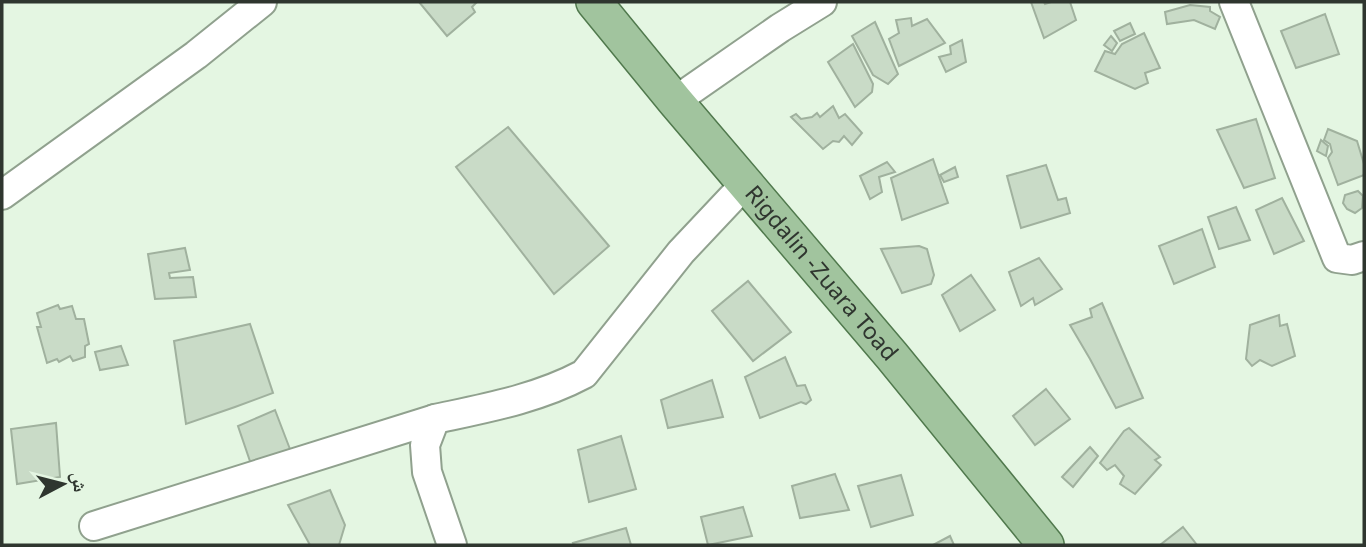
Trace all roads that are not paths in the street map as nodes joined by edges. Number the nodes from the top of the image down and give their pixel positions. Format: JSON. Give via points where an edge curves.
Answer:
{"nodes":[{"id":1,"x":262,"y":2,"type":"edge"},
{"id":2,"x":594,"y":2,"type":"edge"},
{"id":3,"x":822,"y":2,"type":"edge"},
{"id":4,"x":1234,"y":2,"type":"edge"},
{"id":5,"x":675,"y":101,"type":"junction"},
{"id":6,"x":746,"y":183,"type":"junction"},
{"id":7,"x":2,"y":195,"type":"edge"},
{"id":8,"x":1364,"y":256,"type":"edge"},
{"id":9,"x":435,"y":419,"type":"junction"},
{"id":10,"x":94,"y":526,"type":"dead end"},
{"id":11,"x":452,"y":545,"type":"edge"},
{"id":12,"x":1046,"y":545,"type":"edge"}],
"edges":[{"from":1,"to":7,"type":"street"},
{"from":2,"to":5,"type":"main road","name":"Rigdalin -Zuara Toad"},
{"from":3,"to":5,"type":"street"},
{"from":4,"to":8,"type":"street","via":[[1337,258]]},
{"from":5,"to":6,"type":"main road","name":"Rigdalin -Zuara Toad"},
{"from":6,"to":9,"type":"street","via":[[681,252],[584,374],[507,403]]},
{"from":6,"to":12,"type":"main road","name":"Rigdalin -Zuara Toad"},
{"from":9,"to":10,"type":"street"},
{"from":9,"to":11,"type":"street","via":[[425,446],[427,472]]}]}
